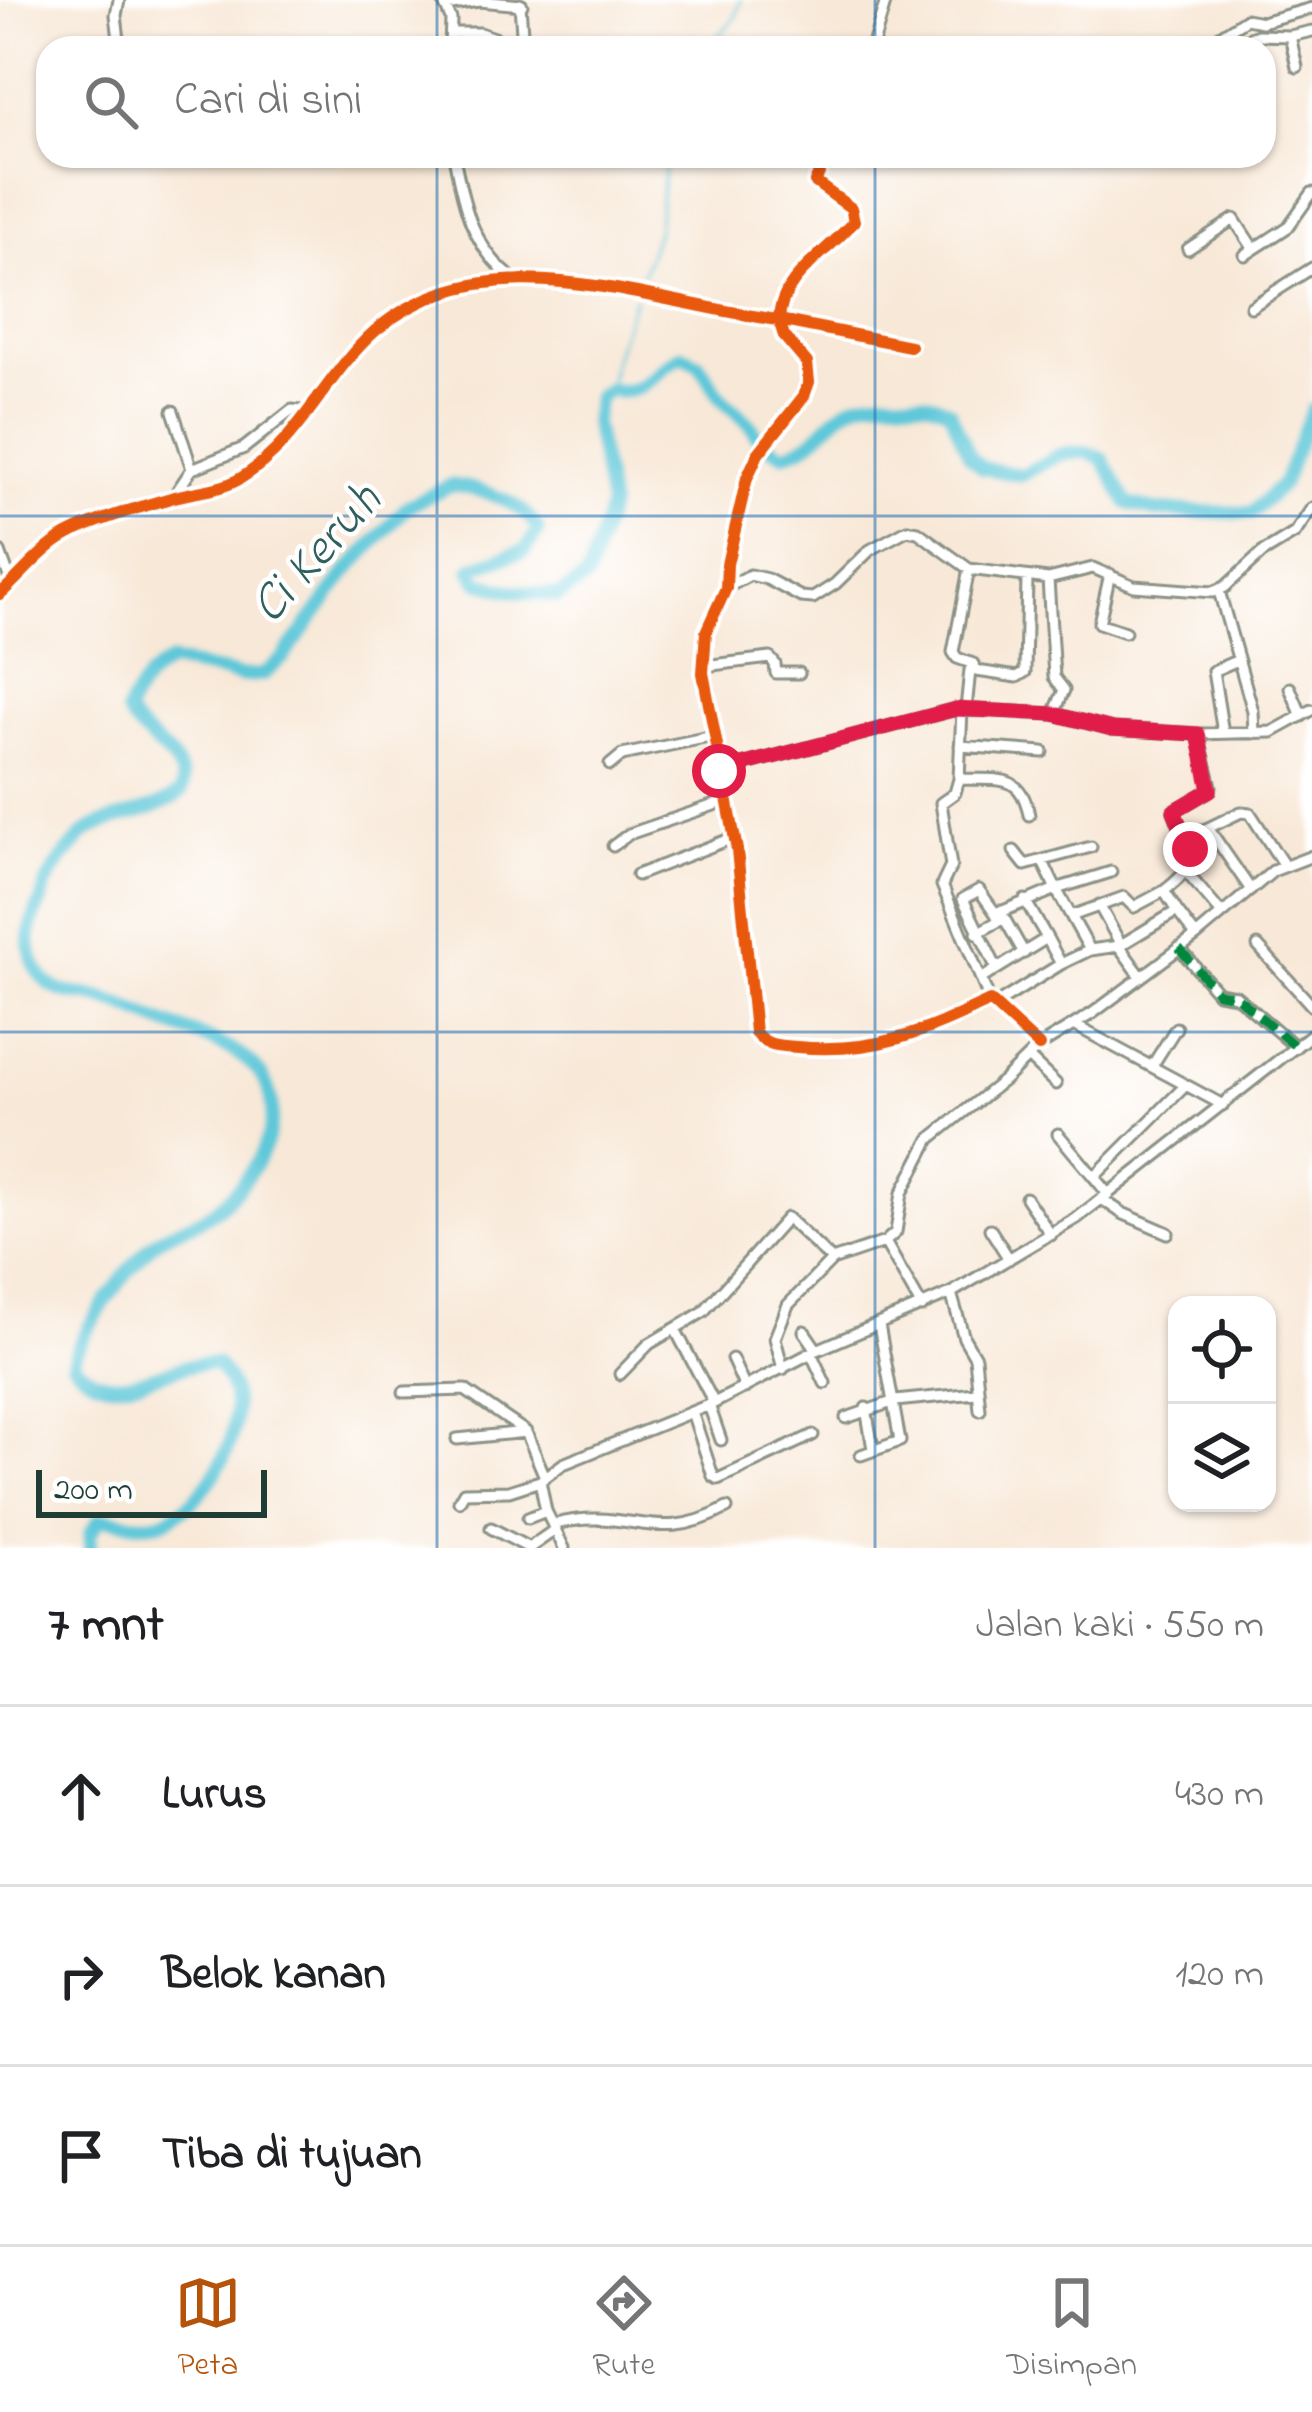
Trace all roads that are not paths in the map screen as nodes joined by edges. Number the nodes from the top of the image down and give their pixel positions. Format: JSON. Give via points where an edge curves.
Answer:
{"nodes":[{"id":1,"x":119,"y":0,"type":"edge"},
{"id":2,"x":886,"y":0,"type":"edge"},
{"id":3,"x":443,"y":3,"type":"edge"},
{"id":4,"x":519,"y":3,"type":"edge"},
{"id":5,"x":1312,"y":8,"type":"edge"},
{"id":6,"x":1312,"y":32,"type":"edge"},
{"id":7,"x":452,"y":33,"type":"junction"},
{"id":8,"x":119,"y":36,"type":"edge"},
{"id":9,"x":452,"y":36,"type":"edge"},
{"id":10,"x":487,"y":36,"type":"edge"},
{"id":11,"x":519,"y":36,"type":"edge"},
{"id":12,"x":876,"y":36,"type":"edge"},
{"id":13,"x":1220,"y":36,"type":"edge"},
{"id":14,"x":1255,"y":36,"type":"edge"},
{"id":15,"x":1290,"y":36,"type":"junction"},
{"id":16,"x":1312,"y":64,"type":"edge"},
{"id":17,"x":457,"y":168,"type":"edge"},
{"id":18,"x":821,"y":168,"type":"edge"},
{"id":19,"x":1312,"y":193,"type":"edge"},
{"id":20,"x":1307,"y":214,"type":"edge"},
{"id":21,"x":1188,"y":249,"type":"dead end"},
{"id":22,"x":1312,"y":268,"type":"edge"},
{"id":23,"x":512,"y":278,"type":"junction"},
{"id":24,"x":1252,"y":307,"type":"dead end"},
{"id":25,"x":779,"y":320,"type":"junction"},
{"id":26,"x":910,"y":346,"type":"dead end"},
{"id":27,"x":173,"y":411,"type":"dead end"},
{"id":28,"x":311,"y":412,"type":"junction"},
{"id":29,"x":192,"y":469,"type":"junction"},
{"id":30,"x":173,"y":497,"type":"junction"},
{"id":31,"x":1312,"y":508,"type":"edge"},
{"id":32,"x":0,"y":552,"type":"edge"},
{"id":33,"x":969,"y":569,"type":"junction"},
{"id":34,"x":1110,"y":574,"type":"junction"},
{"id":35,"x":16,"y":578,"type":"junction"},
{"id":36,"x":1028,"y":578,"type":"junction"},
{"id":37,"x":1048,"y":579,"type":"junction"},
{"id":38,"x":726,"y":588,"type":"junction"},
{"id":39,"x":1220,"y":591,"type":"junction"},
{"id":40,"x":0,"y":594,"type":"edge"},
{"id":41,"x":1125,"y":632,"type":"dead end"},
{"id":42,"x":1238,"y":660,"type":"junction"},
{"id":43,"x":704,"y":666,"type":"junction"},
{"id":44,"x":975,"y":670,"type":"junction"},
{"id":45,"x":799,"y":673,"type":"dead end"},
{"id":46,"x":1290,"y":688,"type":"dead end"},
{"id":47,"x":964,"y":709,"type":"junction"},
{"id":48,"x":1307,"y":713,"type":"edge"},
{"id":49,"x":1054,"y":714,"type":"junction"},
{"id":50,"x":1222,"y":733,"type":"junction"},
{"id":51,"x":1254,"y":733,"type":"junction"},
{"id":52,"x":1198,"y":734,"type":"junction"},
{"id":53,"x":714,"y":736,"type":"junction"},
{"id":54,"x":960,"y":746,"type":"junction"},
{"id":55,"x":1043,"y":752,"type":"dead end"},
{"id":56,"x":610,"y":765,"type":"dead end"},
{"id":57,"x":719,"y":771,"type":"junction"},
{"id":58,"x":959,"y":779,"type":"junction"},
{"id":59,"x":725,"y":801,"type":"junction"},
{"id":60,"x":1029,"y":815,"type":"dead end"},
{"id":61,"x":1208,"y":827,"type":"junction"},
{"id":62,"x":735,"y":837,"type":"junction"},
{"id":63,"x":1186,"y":837,"type":"junction"},
{"id":64,"x":613,"y":846,"type":"dead end"},
{"id":65,"x":1091,"y":847,"type":"dead end"},
{"id":66,"x":1014,"y":851,"type":"dead end"},
{"id":67,"x":1312,"y":856,"type":"edge"},
{"id":68,"x":1043,"y":862,"type":"junction"},
{"id":69,"x":1283,"y":864,"type":"junction"},
{"id":70,"x":1111,"y":872,"type":"dead end"},
{"id":71,"x":1187,"y":873,"type":"junction"},
{"id":72,"x":637,"y":875,"type":"dead end"},
{"id":73,"x":1055,"y":889,"type":"junction"},
{"id":74,"x":1251,"y":890,"type":"junction"},
{"id":75,"x":1164,"y":891,"type":"junction"},
{"id":76,"x":1025,"y":900,"type":"junction"},
{"id":77,"x":1099,"y":905,"type":"junction"},
{"id":78,"x":1134,"y":907,"type":"junction"},
{"id":79,"x":1177,"y":911,"type":"junction"},
{"id":80,"x":1222,"y":914,"type":"junction"},
{"id":81,"x":1000,"y":916,"type":"junction"},
{"id":82,"x":1071,"y":916,"type":"junction"},
{"id":83,"x":1147,"y":929,"type":"junction"},
{"id":84,"x":977,"y":933,"type":"junction"},
{"id":85,"x":1196,"y":936,"type":"junction"},
{"id":86,"x":1047,"y":938,"type":"junction"},
{"id":87,"x":1120,"y":945,"type":"junction"},
{"id":88,"x":1258,"y":946,"type":"dead end"},
{"id":89,"x":1179,"y":948,"type":"junction"},
{"id":90,"x":1090,"y":950,"type":"junction"},
{"id":91,"x":1024,"y":953,"type":"junction"},
{"id":92,"x":1061,"y":964,"type":"junction"},
{"id":93,"x":997,"y":969,"type":"junction"},
{"id":94,"x":1140,"y":975,"type":"junction"},
{"id":95,"x":981,"y":979,"type":"junction"},
{"id":96,"x":995,"y":1001,"type":"junction"},
{"id":97,"x":1312,"y":1006,"type":"edge"},
{"id":98,"x":1074,"y":1025,"type":"junction"},
{"id":99,"x":1176,"y":1028,"type":"dead end"},
{"id":100,"x":1312,"y":1034,"type":"edge"},
{"id":101,"x":1039,"y":1046,"type":"junction"},
{"id":102,"x":1296,"y":1047,"type":"junction"},
{"id":103,"x":1028,"y":1058,"type":"junction"},
{"id":104,"x":1152,"y":1066,"type":"junction"},
{"id":105,"x":1055,"y":1084,"type":"dead end"},
{"id":106,"x":1186,"y":1085,"type":"junction"},
{"id":107,"x":1223,"y":1105,"type":"junction"},
{"id":108,"x":1058,"y":1134,"type":"dead end"},
{"id":109,"x":1093,"y":1149,"type":"dead end"},
{"id":110,"x":1080,"y":1161,"type":"junction"},
{"id":111,"x":1094,"y":1178,"type":"junction"},
{"id":112,"x":1105,"y":1196,"type":"junction"},
{"id":113,"x":1026,"y":1198,"type":"dead end"},
{"id":114,"x":990,"y":1229,"type":"dead end"},
{"id":115,"x":1168,"y":1233,"type":"dead end"},
{"id":116,"x":1052,"y":1235,"type":"junction"},
{"id":117,"x":885,"y":1242,"type":"junction"},
{"id":118,"x":1010,"y":1259,"type":"junction"},
{"id":119,"x":832,"y":1260,"type":"junction"},
{"id":120,"x":951,"y":1293,"type":"junction"},
{"id":121,"x":922,"y":1307,"type":"junction"},
{"id":122,"x":879,"y":1325,"type":"junction"},
{"id":123,"x":675,"y":1329,"type":"junction"},
{"id":124,"x":804,"y":1331,"type":"dead end"},
{"id":125,"x":814,"y":1352,"type":"junction"},
{"id":126,"x":991,"y":1355,"type":"dead end"},
{"id":127,"x":975,"y":1357,"type":"junction"},
{"id":128,"x":732,"y":1359,"type":"dead end"},
{"id":129,"x":784,"y":1369,"type":"junction"},
{"id":130,"x":620,"y":1374,"type":"dead end"},
{"id":131,"x":825,"y":1383,"type":"dead end"},
{"id":132,"x":745,"y":1388,"type":"junction"},
{"id":133,"x":404,"y":1392,"type":"dead end"},
{"id":134,"x":976,"y":1394,"type":"junction"},
{"id":135,"x":895,"y":1401,"type":"junction"},
{"id":136,"x":711,"y":1404,"type":"junction"},
{"id":137,"x":866,"y":1408,"type":"junction"},
{"id":138,"x":980,"y":1410,"type":"dead end"},
{"id":139,"x":692,"y":1412,"type":"junction"},
{"id":140,"x":846,"y":1418,"type":"dead end"},
{"id":141,"x":526,"y":1432,"type":"junction"},
{"id":142,"x":814,"y":1435,"type":"dead end"},
{"id":143,"x":458,"y":1439,"type":"dead end"},
{"id":144,"x":721,"y":1440,"type":"dead end"},
{"id":145,"x":873,"y":1448,"type":"junction"},
{"id":146,"x":861,"y":1454,"type":"dead end"},
{"id":147,"x":543,"y":1479,"type":"junction"},
{"id":148,"x":459,"y":1501,"type":"dead end"},
{"id":149,"x":728,"y":1508,"type":"dead end"},
{"id":150,"x":546,"y":1511,"type":"junction"},
{"id":151,"x":529,"y":1518,"type":"dead end"},
{"id":152,"x":556,"y":1527,"type":"junction"},
{"id":153,"x":491,"y":1528,"type":"dead end"},
{"id":154,"x":683,"y":1538,"type":"dead end"},
{"id":155,"x":658,"y":1540,"type":"dead end"},
{"id":156,"x":564,"y":1548,"type":"edge"}],
"edges":[{"from":1,"to":8,"type":"street"},
{"from":2,"to":12,"type":"street"},
{"from":3,"to":4,"type":"street"},
{"from":3,"to":7,"type":"street"},
{"from":4,"to":11,"type":"street"},
{"from":5,"to":13,"type":"street","via":[[1246,19]]},
{"from":6,"to":15,"type":"street"},
{"from":7,"to":9,"type":"street"},
{"from":7,"to":10,"type":"street"},
{"from":14,"to":15,"type":"street"},
{"from":15,"to":16,"type":"street","via":[[1296,66]]},
{"from":17,"to":23,"type":"street","via":[[469,221],[487,256]]},
{"from":18,"to":25,"type":"street","via":[[815,182],[851,208],[854,221],[788,289]]},
{"from":19,"to":20,"type":"street"},
{"from":20,"to":21,"type":"street","via":[[1249,252],[1230,219]]},
{"from":22,"to":24,"type":"street"},
{"from":23,"to":25,"type":"street"},
{"from":23,"to":28,"type":"street","via":[[449,293],[392,319]]},
{"from":25,"to":26,"type":"street"},
{"from":25,"to":38,"type":"street","via":[[810,372],[804,396],[746,478]]},
{"from":27,"to":29,"type":"street"},
{"from":28,"to":29,"type":"street","via":[[292,410],[244,448]]},
{"from":28,"to":30,"type":"street","via":[[278,451],[238,480]]},
{"from":29,"to":30,"type":"street"},
{"from":30,"to":35,"type":"street","via":[[66,535]]},
{"from":31,"to":39,"type":"street","via":[[1295,533]]},
{"from":32,"to":35,"type":"street"},
{"from":33,"to":36,"type":"street"},
{"from":33,"to":38,"type":"street","via":[[907,530],[813,598],[750,575]]},
{"from":33,"to":44,"type":"street","via":[[953,652]]},
{"from":34,"to":37,"type":"street","via":[[1093,568]]},
{"from":34,"to":39,"type":"street","via":[[1134,586]]},
{"from":34,"to":41,"type":"street","via":[[1099,623]]},
{"from":35,"to":40,"type":"street"},
{"from":36,"to":37,"type":"street"},
{"from":36,"to":44,"type":"street","via":[[1025,672]]},
{"from":37,"to":49,"type":"street","via":[[1054,677],[1064,690]]},
{"from":38,"to":43,"type":"street","via":[[706,632]]},
{"from":39,"to":42,"type":"street"},
{"from":42,"to":50,"type":"street","via":[[1213,670]]},
{"from":42,"to":51,"type":"street"},
{"from":43,"to":45,"type":"street","via":[[770,658],[776,673]]},
{"from":43,"to":53,"type":"street"},
{"from":44,"to":47,"type":"street"},
{"from":46,"to":48,"type":"street"},
{"from":47,"to":49,"type":"street"},
{"from":47,"to":54,"type":"street"},
{"from":47,"to":57,"type":"street"},
{"from":48,"to":51,"type":"street"},
{"from":49,"to":52,"type":"street","via":[[1112,729]]},
{"from":50,"to":51,"type":"street"},
{"from":50,"to":52,"type":"street"},
{"from":52,"to":63,"type":"street","via":[[1211,786],[1174,811]]},
{"from":53,"to":56,"type":"street","via":[[622,754]]},
{"from":53,"to":57,"type":"street"},
{"from":54,"to":55,"type":"street"},
{"from":54,"to":58,"type":"street"},
{"from":57,"to":59,"type":"street"},
{"from":58,"to":60,"type":"street","via":[[1015,784]]},
{"from":58,"to":95,"type":"street","via":[[941,803],[951,866],[942,885]]},
{"from":59,"to":62,"type":"street"},
{"from":59,"to":64,"type":"street"},
{"from":61,"to":63,"type":"street"},
{"from":61,"to":69,"type":"street","via":[[1250,813]]},
{"from":61,"to":74,"type":"street"},
{"from":62,"to":72,"type":"street"},
{"from":62,"to":96,"type":"street","via":[[759,1039],[829,1050],[876,1046]]},
{"from":63,"to":71,"type":"street"},
{"from":65,"to":68,"type":"street"},
{"from":66,"to":68,"type":"street","via":[[1025,866]]},
{"from":67,"to":69,"type":"street"},
{"from":68,"to":73,"type":"street"},
{"from":69,"to":74,"type":"street"},
{"from":70,"to":73,"type":"street"},
{"from":71,"to":75,"type":"street"},
{"from":71,"to":80,"type":"street"},
{"from":73,"to":76,"type":"street"},
{"from":73,"to":82,"type":"street"},
{"from":74,"to":80,"type":"street"},
{"from":75,"to":78,"type":"street"},
{"from":75,"to":79,"type":"street"},
{"from":76,"to":81,"type":"street"},
{"from":76,"to":86,"type":"street"},
{"from":77,"to":78,"type":"street","via":[[1124,897]]},
{"from":77,"to":82,"type":"street"},
{"from":77,"to":87,"type":"street"},
{"from":78,"to":83,"type":"street"},
{"from":79,"to":83,"type":"street"},
{"from":79,"to":85,"type":"street"},
{"from":80,"to":85,"type":"street"},
{"from":81,"to":84,"type":"street"},
{"from":81,"to":84,"type":"street","via":[[979,890],[964,898]]},
{"from":81,"to":91,"type":"street"},
{"from":82,"to":90,"type":"street"},
{"from":83,"to":87,"type":"street"},
{"from":84,"to":93,"type":"street"},
{"from":85,"to":89,"type":"street"},
{"from":86,"to":91,"type":"street"},
{"from":86,"to":92,"type":"street"},
{"from":87,"to":90,"type":"street"},
{"from":87,"to":94,"type":"street"},
{"from":88,"to":97,"type":"street"},
{"from":89,"to":94,"type":"street"},
{"from":89,"to":102,"type":"street","via":[[1218,993],[1236,996]]},
{"from":90,"to":92,"type":"street"},
{"from":91,"to":93,"type":"street"},
{"from":92,"to":96,"type":"street"},
{"from":93,"to":95,"type":"street"},
{"from":94,"to":98,"type":"street"},
{"from":95,"to":96,"type":"street"},
{"from":96,"to":101,"type":"street"},
{"from":98,"to":101,"type":"street"},
{"from":98,"to":104,"type":"street"},
{"from":99,"to":104,"type":"street"},
{"from":100,"to":102,"type":"street"},
{"from":101,"to":103,"type":"street"},
{"from":102,"to":107,"type":"street"},
{"from":103,"to":105,"type":"street"},
{"from":103,"to":117,"type":"street","via":[[930,1139],[902,1193],[896,1232]]},
{"from":104,"to":106,"type":"street"},
{"from":106,"to":107,"type":"street"},
{"from":106,"to":111,"type":"street"},
{"from":107,"to":112,"type":"street"},
{"from":108,"to":110,"type":"street"},
{"from":109,"to":110,"type":"street"},
{"from":110,"to":111,"type":"street"},
{"from":111,"to":112,"type":"street"},
{"from":112,"to":115,"type":"street","via":[[1122,1213]]},
{"from":112,"to":116,"type":"street"},
{"from":113,"to":116,"type":"street"},
{"from":114,"to":118,"type":"street"},
{"from":116,"to":118,"type":"street"},
{"from":117,"to":119,"type":"street"},
{"from":117,"to":121,"type":"street"},
{"from":118,"to":120,"type":"street"},
{"from":119,"to":123,"type":"street","via":[[788,1217],[704,1312]]},
{"from":119,"to":129,"type":"street","via":[[788,1305],[775,1338]]},
{"from":120,"to":121,"type":"street"},
{"from":120,"to":127,"type":"street"},
{"from":121,"to":122,"type":"street"},
{"from":122,"to":125,"type":"street"},
{"from":122,"to":135,"type":"street"},
{"from":123,"to":130,"type":"street"},
{"from":123,"to":136,"type":"street"},
{"from":124,"to":125,"type":"street"},
{"from":125,"to":129,"type":"street"},
{"from":125,"to":131,"type":"street"},
{"from":126,"to":127,"type":"street"},
{"from":127,"to":134,"type":"street"},
{"from":128,"to":132,"type":"street"},
{"from":129,"to":132,"type":"street"},
{"from":132,"to":136,"type":"street"},
{"from":133,"to":141,"type":"street","via":[[465,1390]]},
{"from":134,"to":135,"type":"street"},
{"from":134,"to":138,"type":"street"},
{"from":135,"to":137,"type":"street"},
{"from":135,"to":145,"type":"street","via":[[900,1441]]},
{"from":136,"to":139,"type":"street"},
{"from":136,"to":144,"type":"street"},
{"from":137,"to":140,"type":"street"},
{"from":137,"to":145,"type":"street"},
{"from":139,"to":142,"type":"street","via":[[716,1479]]},
{"from":139,"to":147,"type":"street","via":[[595,1449]]},
{"from":141,"to":143,"type":"street"},
{"from":141,"to":147,"type":"street"},
{"from":145,"to":146,"type":"street"},
{"from":147,"to":148,"type":"street","via":[[509,1491],[464,1492]]},
{"from":147,"to":150,"type":"street"},
{"from":149,"to":154,"type":"street"},
{"from":150,"to":151,"type":"street"},
{"from":150,"to":152,"type":"street"},
{"from":152,"to":153,"type":"street","via":[[526,1548]]},
{"from":152,"to":155,"type":"street","via":[[592,1519]]},
{"from":152,"to":156,"type":"street"}]}
